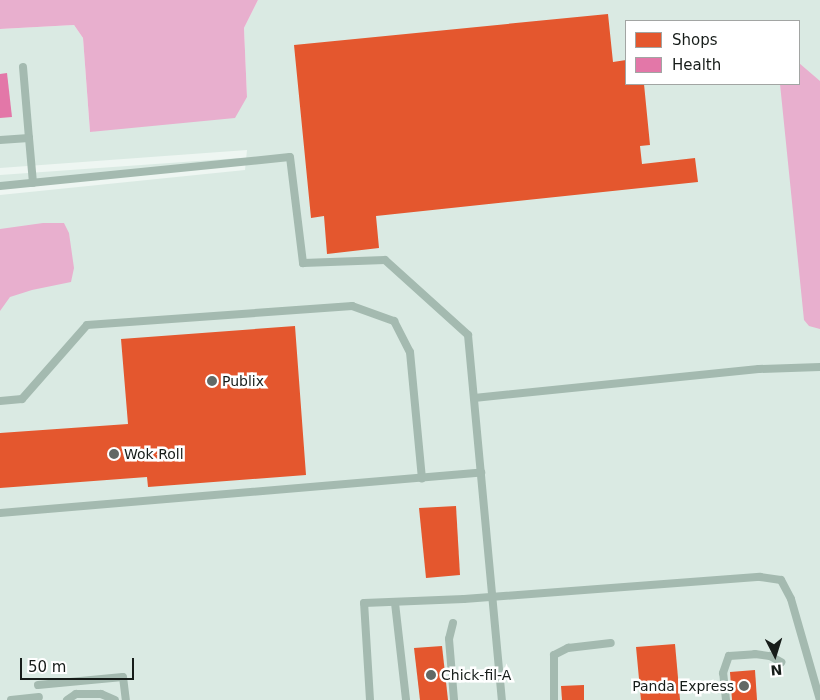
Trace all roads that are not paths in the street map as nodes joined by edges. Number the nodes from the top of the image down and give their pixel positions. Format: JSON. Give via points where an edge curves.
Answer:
{"nodes":[{"id":1,"x":23,"y":67,"type":"dead end"},
{"id":2,"x":29,"y":138,"type":"junction"},
{"id":3,"x":0,"y":140,"type":"edge"},
{"id":4,"x":33,"y":183,"type":"junction"},
{"id":5,"x":0,"y":186,"type":"edge"},
{"id":6,"x":820,"y":367,"type":"edge"},
{"id":7,"x":474,"y":398,"type":"junction"},
{"id":8,"x":0,"y":401,"type":"edge"},
{"id":9,"x":481,"y":473,"type":"junction"},
{"id":10,"x":422,"y":478,"type":"junction"},
{"id":11,"x":0,"y":513,"type":"edge"},
{"id":12,"x":492,"y":597,"type":"junction"},
{"id":13,"x":395,"y":603,"type":"junction"},
{"id":14,"x":452,"y":622,"type":"dead end"},
{"id":15,"x":611,"y":643,"type":"dead end"},
{"id":16,"x":781,"y":662,"type":"dead end"},
{"id":17,"x":39,"y":694,"type":"edge"},
{"id":18,"x":11,"y":700,"type":"edge"},
{"id":19,"x":67,"y":700,"type":"edge"},
{"id":20,"x":115,"y":700,"type":"edge"},
{"id":21,"x":126,"y":700,"type":"edge"},
{"id":22,"x":370,"y":700,"type":"edge"},
{"id":23,"x":406,"y":700,"type":"edge"},
{"id":24,"x":454,"y":700,"type":"edge"},
{"id":25,"x":502,"y":700,"type":"edge"},
{"id":26,"x":554,"y":700,"type":"edge"},
{"id":27,"x":726,"y":700,"type":"edge"},
{"id":28,"x":820,"y":700,"type":"edge"}],
"edges":[{"from":1,"to":2,"type":"lane"},
{"from":2,"to":3,"type":"lane"},
{"from":2,"to":4,"type":"lane"},
{"from":4,"to":5,"type":"lane"},
{"from":4,"to":7,"type":"lane","via":[[290,157],[303,263],[385,260],[468,335]]},
{"from":6,"to":7,"type":"lane","via":[[759,369]]},
{"from":7,"to":9,"type":"lane"},
{"from":8,"to":10,"type":"lane","via":[[22,399],[86,325],[352,306],[394,321],[410,352]]},
{"from":9,"to":10,"type":"lane"},
{"from":9,"to":12,"type":"lane"},
{"from":10,"to":11,"type":"lane"},
{"from":12,"to":13,"type":"lane"},
{"from":12,"to":25,"type":"lane"},
{"from":12,"to":28,"type":"lane","via":[[760,577],[781,580],[791,599]]},
{"from":13,"to":22,"type":"lane","via":[[364,603]]},
{"from":13,"to":23,"type":"lane"},
{"from":14,"to":24,"type":"lane","via":[[449,639]]},
{"from":15,"to":26,"type":"lane","via":[[568,648],[554,655]]},
{"from":16,"to":27,"type":"lane","via":[[755,654],[729,656],[723,673]]},
{"from":17,"to":18,"type":"lane"},
{"from":17,"to":21,"type":"lane","via":[[123,677]]},
{"from":19,"to":20,"type":"lane","via":[[76,694],[101,694]]}]}
